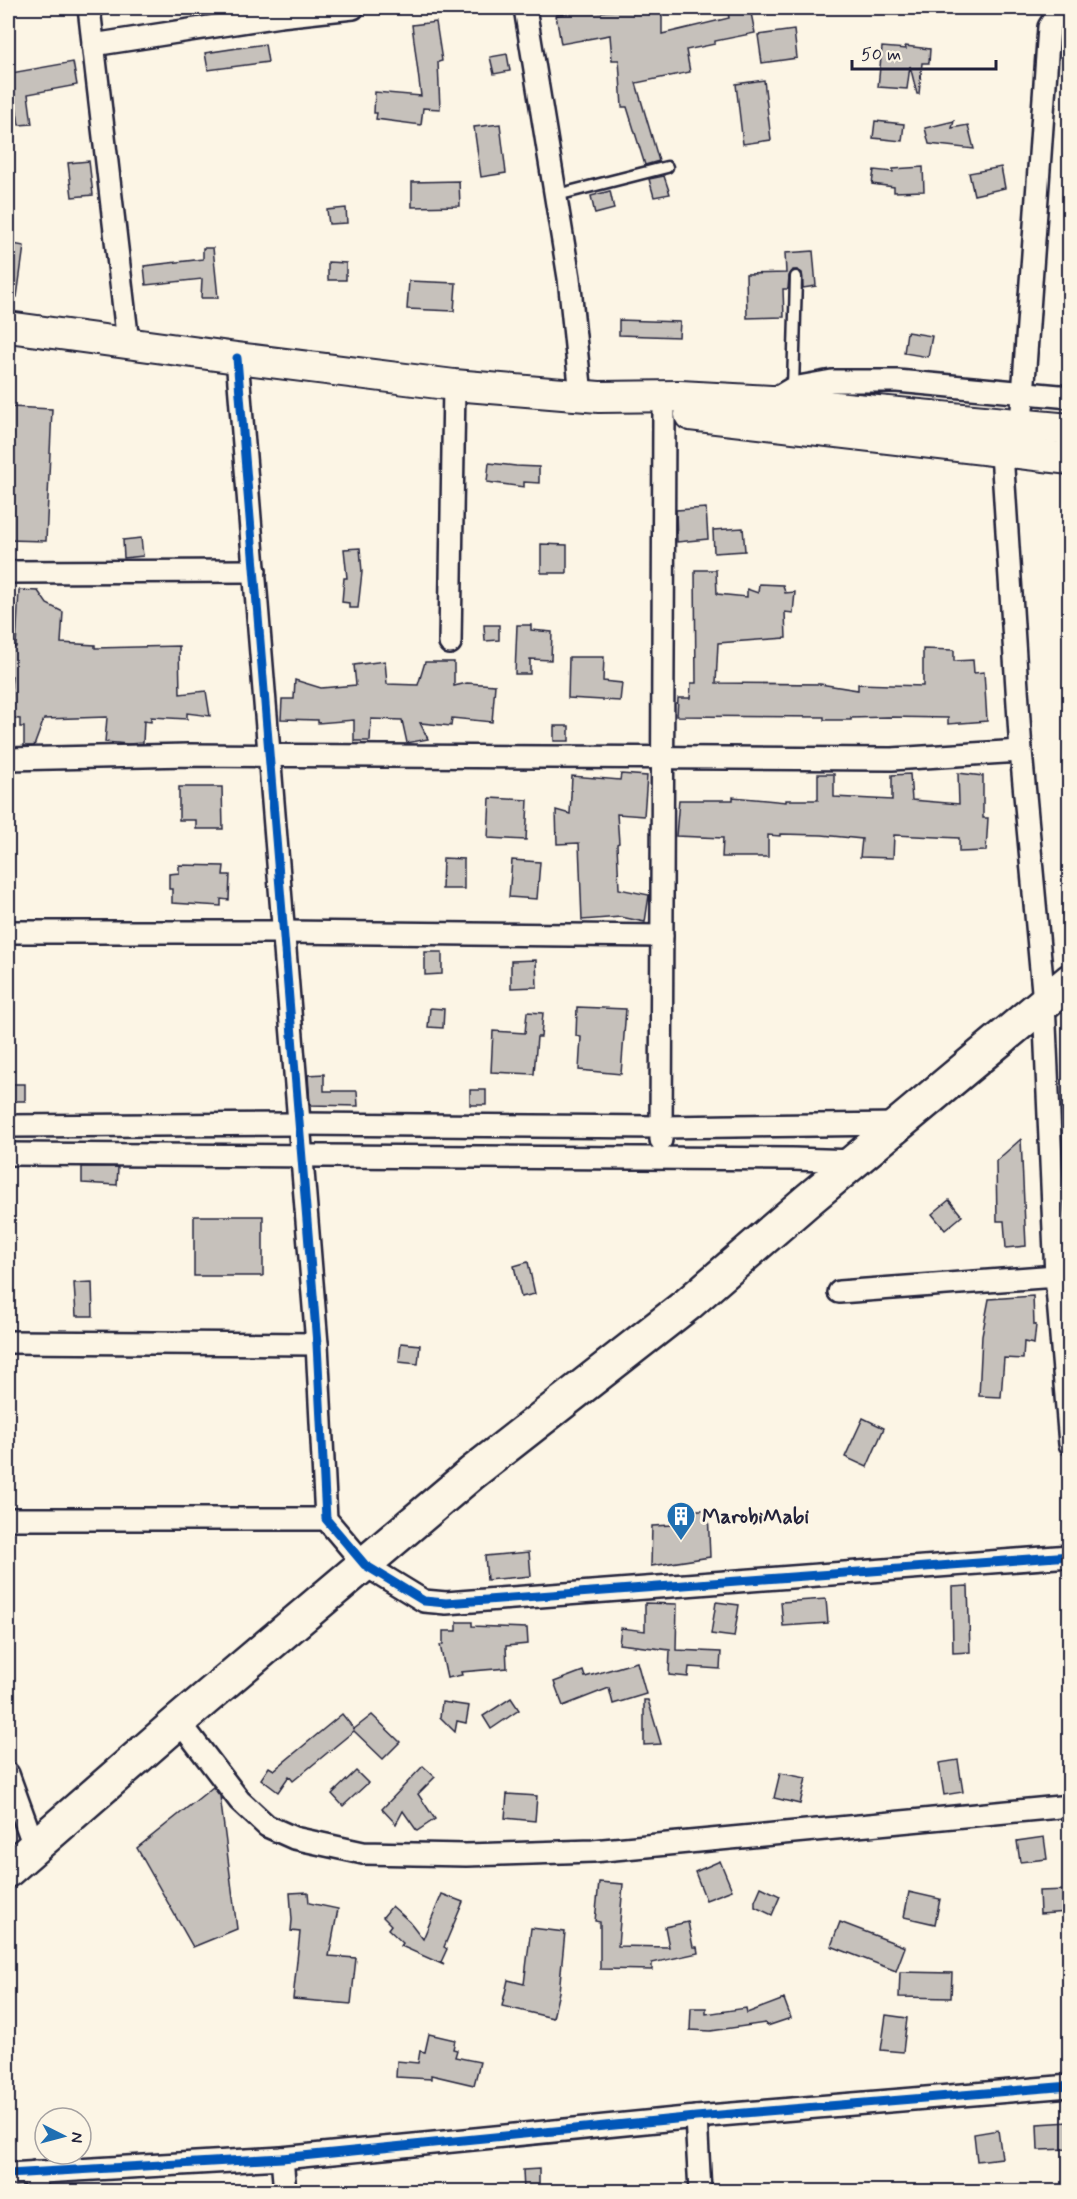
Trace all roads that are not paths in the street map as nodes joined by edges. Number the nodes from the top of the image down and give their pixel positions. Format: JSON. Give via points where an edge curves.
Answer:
{"nodes":[{"id":1,"x":89,"y":8,"type":"edge"},
{"id":2,"x":353,"y":8,"type":"edge"},
{"id":3,"x":525,"y":8,"type":"edge"},
{"id":4,"x":1064,"y":8,"type":"edge"},
{"id":5,"x":93,"y":45,"type":"junction"},
{"id":6,"x":667,"y":167,"type":"dead end"},
{"id":7,"x":557,"y":195,"type":"junction"},
{"id":8,"x":796,"y":277,"type":"dead end"},
{"id":9,"x":8,"y":327,"type":"edge"},
{"id":10,"x":128,"y":343,"type":"junction"},
{"id":11,"x":237,"y":358,"type":"junction"},
{"id":12,"x":454,"y":385,"type":"junction"},
{"id":13,"x":1023,"y":392,"type":"junction"},
{"id":14,"x":782,"y":394,"type":"junction"},
{"id":15,"x":590,"y":396,"type":"junction"},
{"id":16,"x":1070,"y":398,"type":"edge"},
{"id":17,"x":664,"y":412,"type":"junction"},
{"id":18,"x":1021,"y":424,"type":"junction"},
{"id":19,"x":1070,"y":429,"type":"edge"},
{"id":20,"x":1002,"y":453,"type":"junction"},
{"id":21,"x":1070,"y":459,"type":"edge"},
{"id":22,"x":255,"y":571,"type":"junction"},
{"id":23,"x":8,"y":572,"type":"edge"},
{"id":24,"x":450,"y":643,"type":"dead end"},
{"id":25,"x":1022,"y":751,"type":"junction"},
{"id":26,"x":270,"y":756,"type":"junction"},
{"id":27,"x":662,"y":757,"type":"junction"},
{"id":28,"x":8,"y":759,"type":"edge"},
{"id":29,"x":8,"y":932,"type":"edge"},
{"id":30,"x":284,"y":932,"type":"junction"},
{"id":31,"x":662,"y":936,"type":"junction"},
{"id":32,"x":1070,"y":981,"type":"edge"},
{"id":33,"x":1044,"y":1002,"type":"junction"},
{"id":34,"x":298,"y":1124,"type":"junction"},
{"id":35,"x":899,"y":1124,"type":"junction"},
{"id":36,"x":8,"y":1126,"type":"edge"},
{"id":37,"x":662,"y":1127,"type":"junction"},
{"id":38,"x":8,"y":1154,"type":"edge"},
{"id":39,"x":301,"y":1157,"type":"junction"},
{"id":40,"x":661,"y":1158,"type":"junction"},
{"id":41,"x":856,"y":1161,"type":"junction"},
{"id":42,"x":1063,"y":1275,"type":"edge"},
{"id":43,"x":838,"y":1292,"type":"dead end"},
{"id":44,"x":8,"y":1342,"type":"edge"},
{"id":45,"x":317,"y":1344,"type":"junction"},
{"id":46,"x":1070,"y":1444,"type":"edge"},
{"id":47,"x":8,"y":1519,"type":"edge"},
{"id":48,"x":326,"y":1519,"type":"junction"},
{"id":49,"x":1070,"y":1556,"type":"edge"},
{"id":50,"x":365,"y":1564,"type":"junction"},
{"id":51,"x":179,"y":1721,"type":"junction"},
{"id":52,"x":8,"y":1774,"type":"edge"},
{"id":53,"x":1070,"y":1806,"type":"edge"},
{"id":54,"x":34,"y":1846,"type":"junction"},
{"id":55,"x":8,"y":1870,"type":"edge"},
{"id":56,"x":1070,"y":2086,"type":"edge"},
{"id":57,"x":696,"y":2117,"type":"junction"},
{"id":58,"x":282,"y":2158,"type":"junction"},
{"id":59,"x":8,"y":2174,"type":"edge"},
{"id":60,"x":35,"y":2182,"type":"edge"},
{"id":61,"x":285,"y":2192,"type":"edge"},
{"id":62,"x":700,"y":2192,"type":"edge"}],
"edges":[{"from":1,"to":5,"type":"street"},
{"from":2,"to":5,"type":"street"},
{"from":3,"to":7,"type":"street"},
{"from":4,"to":13,"type":"street","via":[[1049,27]]},
{"from":5,"to":10,"type":"street"},
{"from":6,"to":7,"type":"lane"},
{"from":7,"to":15,"type":"street"},
{"from":8,"to":14,"type":"lane"},
{"from":9,"to":10,"type":"main road"},
{"from":10,"to":11,"type":"main road"},
{"from":11,"to":12,"type":"main road"},
{"from":11,"to":22,"type":"street"},
{"from":12,"to":15,"type":"main road"},
{"from":12,"to":24,"type":"street"},
{"from":13,"to":14,"type":"street","via":[[897,381],[832,381]]},
{"from":13,"to":16,"type":"street"},
{"from":13,"to":18,"type":"street"},
{"from":14,"to":15,"type":"main road"},
{"from":14,"to":18,"type":"main road"},
{"from":15,"to":17,"type":"main road"},
{"from":17,"to":20,"type":"main road"},
{"from":17,"to":27,"type":"street"},
{"from":18,"to":19,"type":"main road"},
{"from":20,"to":21,"type":"main road"},
{"from":20,"to":25,"type":"street"},
{"from":22,"to":23,"type":"street"},
{"from":22,"to":26,"type":"street"},
{"from":25,"to":27,"type":"street","via":[[892,759]]},
{"from":25,"to":33,"type":"street"},
{"from":26,"to":27,"type":"street"},
{"from":26,"to":28,"type":"street"},
{"from":26,"to":30,"type":"street"},
{"from":27,"to":31,"type":"street"},
{"from":29,"to":30,"type":"street"},
{"from":30,"to":31,"type":"street"},
{"from":30,"to":34,"type":"street"},
{"from":31,"to":37,"type":"street"},
{"from":32,"to":33,"type":"highway"},
{"from":33,"to":35,"type":"highway"},
{"from":33,"to":42,"type":"street"},
{"from":34,"to":36,"type":"street"},
{"from":34,"to":37,"type":"street"},
{"from":34,"to":39,"type":"street"},
{"from":35,"to":37,"type":"street"},
{"from":35,"to":41,"type":"highway"},
{"from":37,"to":40,"type":"street"},
{"from":38,"to":39,"type":"street"},
{"from":39,"to":40,"type":"street"},
{"from":39,"to":45,"type":"street"},
{"from":40,"to":41,"type":"street"},
{"from":41,"to":50,"type":"highway","via":[[688,1304],[472,1473]]},
{"from":42,"to":43,"type":"street"},
{"from":42,"to":46,"type":"street"},
{"from":44,"to":45,"type":"street"},
{"from":45,"to":48,"type":"street"},
{"from":47,"to":48,"type":"street"},
{"from":48,"to":50,"type":"street"},
{"from":49,"to":50,"type":"street","via":[[446,1603],[424,1601]]},
{"from":50,"to":51,"type":"highway"},
{"from":51,"to":53,"type":"street","via":[[240,1801],[267,1826],[294,1838],[363,1853],[593,1851]]},
{"from":51,"to":54,"type":"highway"},
{"from":52,"to":54,"type":"street"},
{"from":54,"to":55,"type":"highway"},
{"from":56,"to":57,"type":"street"},
{"from":57,"to":58,"type":"street"},
{"from":57,"to":62,"type":"street"},
{"from":58,"to":60,"type":"street"},
{"from":58,"to":61,"type":"street"},
{"from":59,"to":60,"type":"street"}]}
